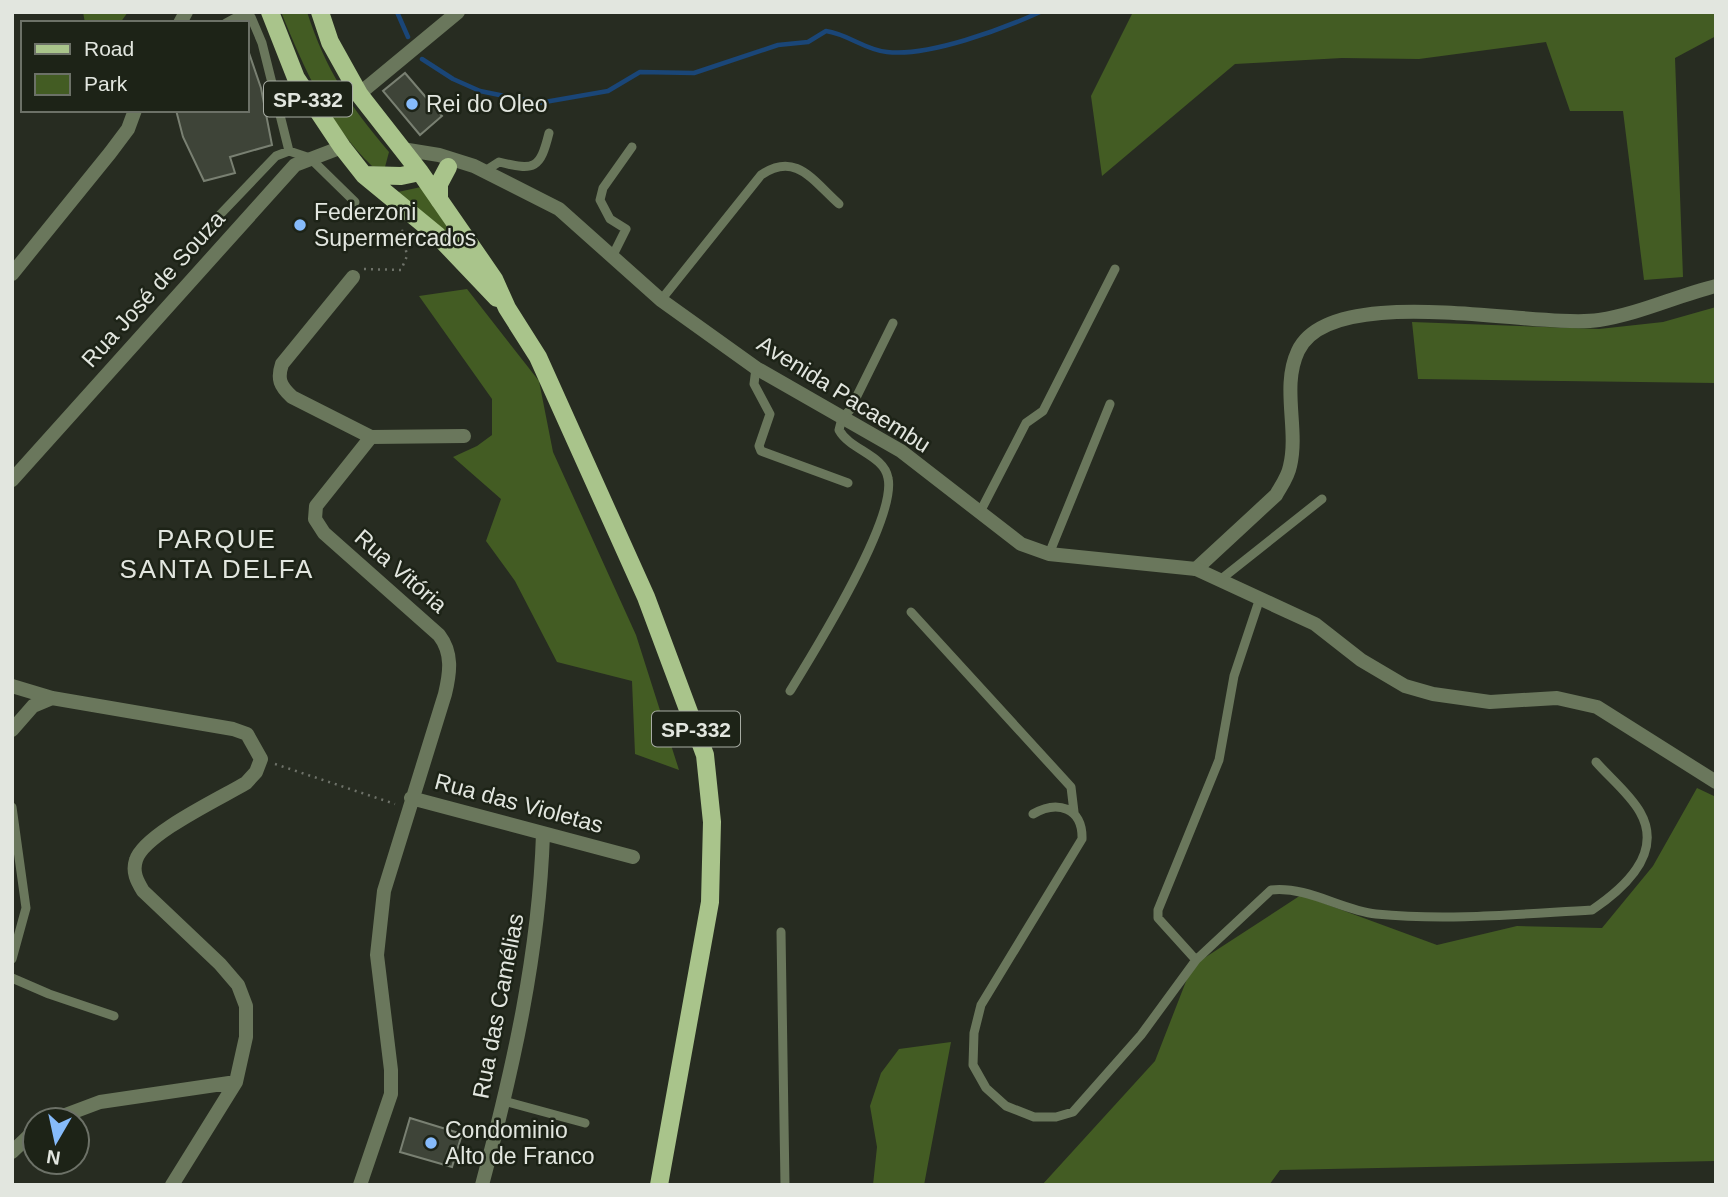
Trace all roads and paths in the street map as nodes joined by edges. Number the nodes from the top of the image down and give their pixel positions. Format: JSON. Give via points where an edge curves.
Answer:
{"nodes":[{"id":1,"x":270,"y":12,"type":"edge"},
{"id":2,"x":320,"y":12,"type":"edge"},
{"id":3,"x":458,"y":12,"type":"edge"},
{"id":4,"x":242,"y":14,"type":"edge"},
{"id":5,"x":359,"y":94,"type":"junction"},
{"id":6,"x":134,"y":112,"type":"edge"},
{"id":7,"x":549,"y":133,"type":"dead end"},
{"id":8,"x":342,"y":147,"type":"junction"},
{"id":9,"x":632,"y":147,"type":"dead end"},
{"id":10,"x":402,"y":149,"type":"junction"},
{"id":11,"x":289,"y":151,"type":"junction"},
{"id":12,"x":310,"y":158,"type":"junction"},
{"id":13,"x":448,"y":167,"type":"junction"},
{"id":14,"x":479,"y":169,"type":"junction"},
{"id":15,"x":420,"y":172,"type":"junction"},
{"id":16,"x":383,"y":174,"type":"junction"},
{"id":17,"x":364,"y":175,"type":"junction"},
{"id":18,"x":439,"y":200,"type":"junction"},
{"id":19,"x":396,"y":201,"type":"junction"},
{"id":20,"x":355,"y":202,"type":"dead end"},
{"id":21,"x":839,"y":204,"type":"dead end"},
{"id":22,"x":212,"y":223,"type":"dead end"},
{"id":23,"x":612,"y":257,"type":"junction"},
{"id":24,"x":1115,"y":270,"type":"dead end"},
{"id":25,"x":12,"y":274,"type":"edge"},
{"id":26,"x":354,"y":277,"type":"joint"},
{"id":27,"x":1716,"y":286,"type":"edge"},
{"id":28,"x":661,"y":300,"type":"junction"},
{"id":29,"x":507,"y":308,"type":"junction"},
{"id":30,"x":893,"y":323,"type":"dead end"},
{"id":31,"x":756,"y":368,"type":"junction"},
{"id":32,"x":1111,"y":404,"type":"dead end"},
{"id":33,"x":842,"y":418,"type":"junction"},
{"id":34,"x":464,"y":436,"type":"dead end"},
{"id":35,"x":371,"y":437,"type":"junction"},
{"id":36,"x":14,"y":474,"type":"edge"},
{"id":37,"x":848,"y":483,"type":"dead end"},
{"id":38,"x":1322,"y":499,"type":"dead end"},
{"id":39,"x":979,"y":514,"type":"junction"},
{"id":40,"x":1049,"y":554,"type":"junction"},
{"id":41,"x":1196,"y":569,"type":"junction"},
{"id":42,"x":1220,"y":580,"type":"junction"},
{"id":43,"x":1260,"y":598,"type":"junction"},
{"id":44,"x":911,"y":612,"type":"dead end"},
{"id":45,"x":12,"y":686,"type":"edge"},
{"id":46,"x":790,"y":691,"type":"dead end"},
{"id":47,"x":52,"y":698,"type":"junction"},
{"id":48,"x":12,"y":730,"type":"edge"},
{"id":49,"x":261,"y":759,"type":"junction"},
{"id":50,"x":1597,"y":762,"type":"dead end"},
{"id":51,"x":1716,"y":782,"type":"edge"},
{"id":52,"x":410,"y":803,"type":"junction"},
{"id":53,"x":12,"y":807,"type":"edge"},
{"id":54,"x":1074,"y":812,"type":"junction"},
{"id":55,"x":1032,"y":814,"type":"dead end"},
{"id":56,"x":543,"y":834,"type":"junction"},
{"id":57,"x":633,"y":858,"type":"dead end"},
{"id":58,"x":781,"y":932,"type":"dead end"},
{"id":59,"x":12,"y":959,"type":"edge"},
{"id":60,"x":1196,"y":960,"type":"junction"},
{"id":61,"x":12,"y":978,"type":"edge"},
{"id":62,"x":114,"y":1016,"type":"dead end"},
{"id":63,"x":236,"y":1082,"type":"junction"},
{"id":64,"x":504,"y":1101,"type":"junction"},
{"id":65,"x":89,"y":1106,"type":"edge"},
{"id":66,"x":585,"y":1123,"type":"dead end"},
{"id":67,"x":172,"y":1185,"type":"edge"},
{"id":68,"x":360,"y":1185,"type":"edge"},
{"id":69,"x":482,"y":1185,"type":"edge"},
{"id":70,"x":659,"y":1185,"type":"edge"},
{"id":71,"x":785,"y":1185,"type":"edge"}],
"edges":[{"from":1,"to":8,"type":"main road","number":"SP-332","via":[[296,78]]},
{"from":2,"to":5,"type":"main road","number":"SP-332","via":[[330,42]]},
{"from":3,"to":5,"type":"street"},
{"from":4,"to":11,"type":"lane","via":[[251,16],[262,43]]},
{"from":5,"to":10,"type":"main road","number":"SP-332"},
{"from":6,"to":25,"type":"street","via":[[128,130]]},
{"from":7,"to":14,"type":"lane","via":[[544,154],[535,166],[525,169],[499,162]]},
{"from":8,"to":12,"type":"street","name":"Rua José de Souza"},
{"from":8,"to":17,"type":"main road","number":"SP-332"},
{"from":9,"to":23,"type":"lane","via":[[603,188],[600,200],[610,219],[626,229]]},
{"from":10,"to":14,"type":"street","name":"Avenida Pacaembu"},
{"from":10,"to":15,"type":"main road","number":"SP-332"},
{"from":10,"to":16,"type":"main road","via":[[395,164]]},
{"from":11,"to":12,"type":"lane"},
{"from":11,"to":22,"type":"lane","via":[[276,156]]},
{"from":12,"to":20,"type":"lane"},
{"from":12,"to":36,"type":"street","name":"Rua José de Souza","via":[[295,165]]},
{"from":13,"to":14,"type":"street"},
{"from":13,"to":15,"type":"street"},
{"from":13,"to":18,"type":"main road","via":[[439,184]]},
{"from":14,"to":23,"type":"street","name":"Avenida Pacaembu","via":[[559,209]]},
{"from":15,"to":16,"type":"main road"},
{"from":15,"to":18,"type":"main road","number":"SP-332"},
{"from":16,"to":17,"type":"main road"},
{"from":17,"to":19,"type":"main road","number":"SP-332"},
{"from":18,"to":29,"type":"main road","number":"SP-332","via":[[494,279]]},
{"from":19,"to":26,"type":"path","via":[[407,256],[401,270],[363,269]]},
{"from":19,"to":29,"type":"main road","number":"SP-332","via":[[437,235]]},
{"from":21,"to":28,"type":"lane","via":[[800,169],[776,165],[761,175]]},
{"from":23,"to":28,"type":"street","name":"Avenida Pacaembu"},
{"from":24,"to":39,"type":"lane","via":[[1043,411],[1026,423]]},
{"from":26,"to":35,"type":"street","via":[[289,354],[279,379],[292,397]]},
{"from":27,"to":41,"type":"street","via":[[1597,320],[1407,310],[1348,319],[1311,333],[1298,351],[1291,378],[1292,446],[1284,480],[1276,495]]},
{"from":28,"to":31,"type":"street","name":"Avenida Pacaembu"},
{"from":29,"to":70,"type":"main road","number":"SP-332","via":[[538,357],[590,467],[646,597],[705,755],[712,822],[710,902]]},
{"from":30,"to":33,"type":"lane","via":[[850,411]]},
{"from":31,"to":33,"type":"street","name":"Avenida Pacaembu"},
{"from":31,"to":37,"type":"lane","via":[[754,384],[770,414],[761,451]]},
{"from":32,"to":40,"type":"lane"},
{"from":33,"to":39,"type":"street","name":"Avenida Pacaembu","via":[[901,451]]},
{"from":33,"to":46,"type":"lane","via":[[839,430],[844,439],[877,461],[888,475],[889,496],[859,570]]},
{"from":34,"to":35,"type":"street"},
{"from":35,"to":52,"type":"street","name":"Rua Vitória","via":[[316,506],[315,519],[324,533],[439,635],[448,650],[445,694]]},
{"from":38,"to":42,"type":"lane"},
{"from":39,"to":40,"type":"street","name":"Avenida Pacaembu","via":[[1021,544]]},
{"from":40,"to":41,"type":"street","name":"Avenida Pacaembu"},
{"from":41,"to":42,"type":"street","name":"Avenida Pacaembu"},
{"from":42,"to":43,"type":"street","name":"Avenida Pacaembu"},
{"from":43,"to":51,"type":"street","name":"Avenida Pacaembu","via":[[1315,624],[1361,660],[1405,686],[1490,702],[1557,698],[1597,707]]},
{"from":43,"to":60,"type":"lane","via":[[1234,676],[1219,761],[1158,910],[1158,918]]},
{"from":44,"to":54,"type":"lane","via":[[1071,787]]},
{"from":45,"to":47,"type":"street"},
{"from":47,"to":48,"type":"street","via":[[33,706]]},
{"from":47,"to":49,"type":"street","via":[[233,729],[247,734]]},
{"from":49,"to":52,"type":"path"},
{"from":49,"to":63,"type":"street","via":[[246,783],[158,836],[136,860],[135,877],[142,891],[237,985],[246,1006],[246,1037]]},
{"from":50,"to":60,"type":"lane","via":[[1641,813],[1648,840],[1639,868],[1592,910],[1372,914],[1324,898],[1275,889]]},
{"from":52,"to":56,"type":"street","name":"Rua das Violetas"},
{"from":52,"to":68,"type":"street","name":"Rua das Violetas","via":[[379,924],[377,955],[391,1094]]},
{"from":53,"to":59,"type":"lane","via":[[26,908]]},
{"from":54,"to":55,"type":"lane","via":[[1057,805]]},
{"from":54,"to":60,"type":"lane","via":[[1082,826],[1082,839],[981,1005],[973,1065],[986,1088],[1006,1106],[1034,1117],[1073,1112],[1141,1035]]},
{"from":56,"to":57,"type":"street","name":"Rua das Violetas"},
{"from":56,"to":64,"type":"street","name":"Rua das Camélias","via":[[541,896]]},
{"from":58,"to":71,"type":"lane"},
{"from":61,"to":62,"type":"lane"},
{"from":63,"to":65,"type":"street"},
{"from":63,"to":67,"type":"street"},
{"from":64,"to":66,"type":"lane"},
{"from":64,"to":69,"type":"street","name":"Rua das Camélias"}]}
